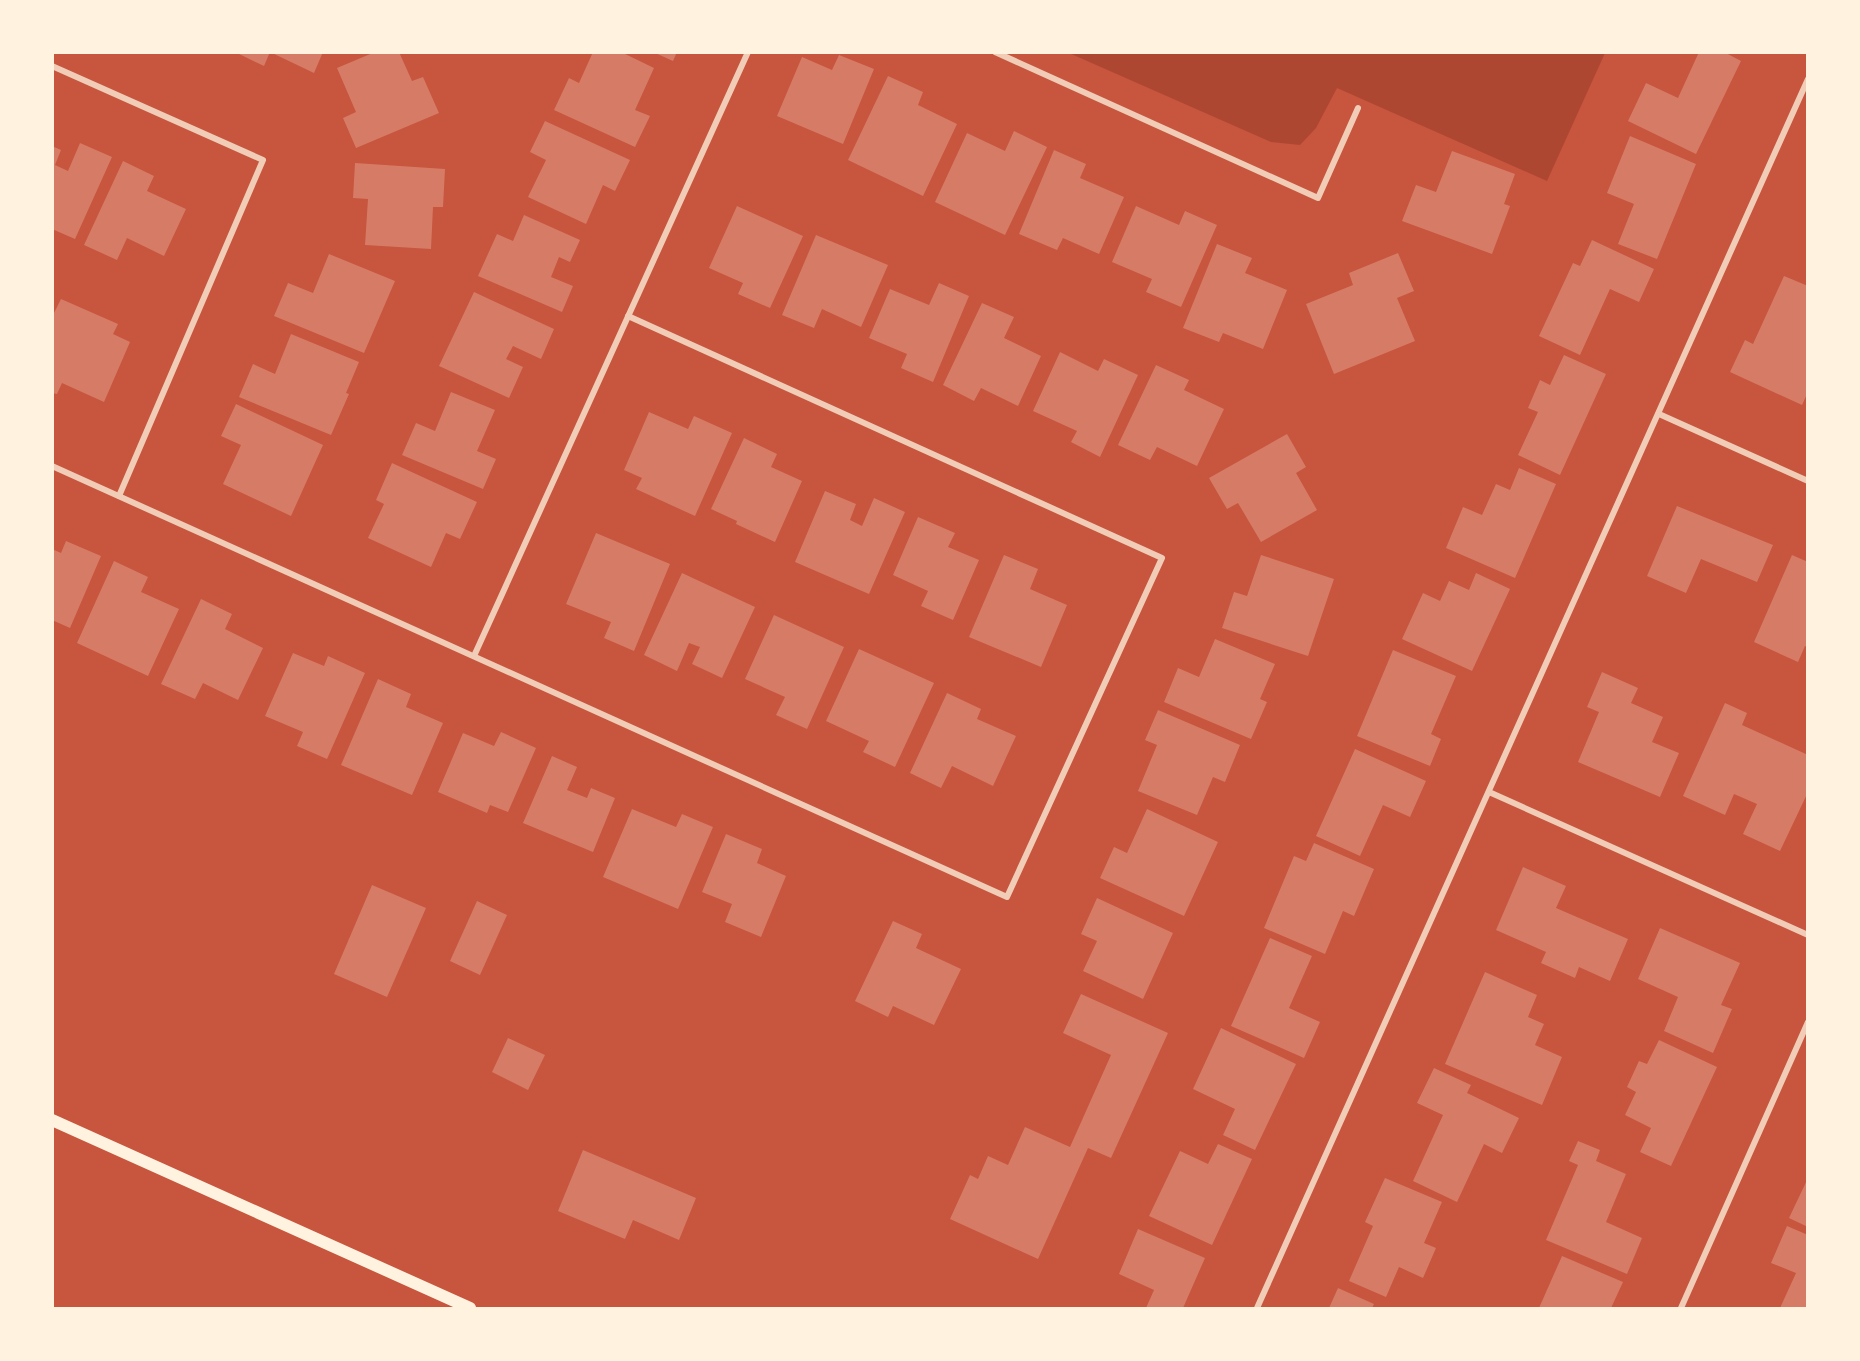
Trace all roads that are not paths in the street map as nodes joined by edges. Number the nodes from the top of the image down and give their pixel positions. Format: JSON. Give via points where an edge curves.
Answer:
{"nodes":[{"id":1,"x":748,"y":52,"type":"edge"},
{"id":2,"x":995,"y":52,"type":"edge"},
{"id":3,"x":52,"y":66,"type":"edge"},
{"id":4,"x":1808,"y":79,"type":"edge"},
{"id":5,"x":1358,"y":108,"type":"dead end"},
{"id":6,"x":628,"y":316,"type":"junction"},
{"id":7,"x":1659,"y":414,"type":"junction"},
{"id":8,"x":52,"y":466,"type":"edge"},
{"id":9,"x":1808,"y":481,"type":"edge"},
{"id":10,"x":119,"y":496,"type":"junction"},
{"id":11,"x":474,"y":657,"type":"junction"},
{"id":12,"x":1489,"y":792,"type":"junction"},
{"id":13,"x":1808,"y":935,"type":"edge"},
{"id":14,"x":1808,"y":1022,"type":"edge"},
{"id":15,"x":52,"y":1120,"type":"edge"},
{"id":16,"x":448,"y":1298,"type":"junction"},
{"id":17,"x":470,"y":1308,"type":"edge"},
{"id":18,"x":478,"y":1308,"type":"edge"},
{"id":19,"x":1257,"y":1308,"type":"edge"},
{"id":20,"x":1681,"y":1308,"type":"edge"}],
"edges":[{"from":1,"to":6,"type":"street"},
{"from":2,"to":5,"type":"street","via":[[1318,198]]},
{"from":3,"to":10,"type":"street","via":[[263,160]]},
{"from":4,"to":7,"type":"street"},
{"from":6,"to":11,"type":"street"},
{"from":6,"to":11,"type":"street","via":[[1162,558],[1007,897]]},
{"from":7,"to":9,"type":"street"},
{"from":7,"to":12,"type":"street"},
{"from":8,"to":10,"type":"street"},
{"from":10,"to":11,"type":"street"},
{"from":12,"to":13,"type":"street"},
{"from":12,"to":19,"type":"street"},
{"from":14,"to":20,"type":"street"},
{"from":15,"to":16,"type":"main road"},
{"from":16,"to":17,"type":"main road"},
{"from":16,"to":18,"type":"main road"}]}
